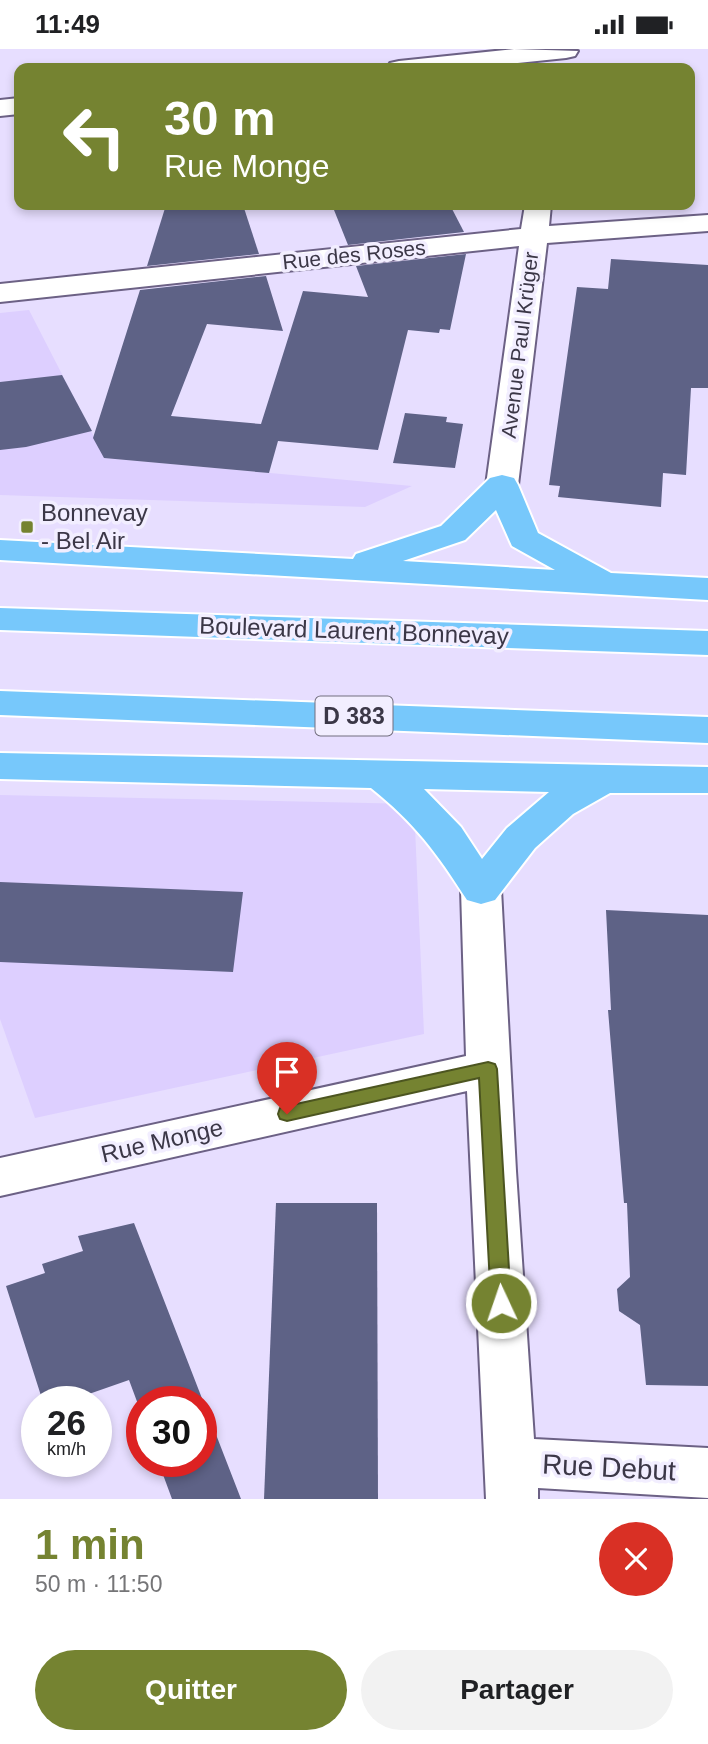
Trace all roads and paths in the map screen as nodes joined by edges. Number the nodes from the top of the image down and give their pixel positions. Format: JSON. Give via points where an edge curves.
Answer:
{"nodes":[{"id":1,"x":566,"y":56,"type":"edge"},
{"id":2,"x":469,"y":63,"type":"edge"},
{"id":3,"x":537,"y":210,"type":"edge"},
{"id":4,"x":708,"y":223,"type":"edge"},
{"id":5,"x":533,"y":236,"type":"junction"},
{"id":6,"x":0,"y":293,"type":"edge"},
{"id":7,"x":502,"y":485,"type":"junction"},
{"id":8,"x":0,"y":550,"type":"edge"},
{"id":9,"x":352,"y":567,"type":"junction"},
{"id":10,"x":609,"y":583,"type":"junction"},
{"id":11,"x":708,"y":589,"type":"edge"},
{"id":12,"x":0,"y":619,"type":"edge"},
{"id":13,"x":708,"y":643,"type":"edge"},
{"id":14,"x":0,"y":703,"type":"edge"},
{"id":15,"x":708,"y":730,"type":"edge"},
{"id":16,"x":0,"y":766,"type":"edge"},
{"id":17,"x":378,"y":773,"type":"junction"},
{"id":18,"x":604,"y":780,"type":"junction"},
{"id":19,"x":708,"y":780,"type":"edge"},
{"id":20,"x":481,"y":889,"type":"junction"},
{"id":21,"x":488,"y":1069,"type":"junction"},
{"id":22,"x":0,"y":1177,"type":"edge"},
{"id":23,"x":708,"y":1473,"type":"edge"},
{"id":24,"x":511,"y":1481,"type":"edge"}],
"edges":[{"from":1,"to":2,"type":"street"},
{"from":3,"to":5,"type":"street","name":"Avenue Paul Krüger"},
{"from":4,"to":5,"type":"street","name":"Rue des Roses"},
{"from":5,"to":6,"type":"street","name":"Rue des Roses"},
{"from":5,"to":7,"type":"street","name":"Avenue Paul Krüger"},
{"from":7,"to":9,"type":"highway","via":[[453,533]]},
{"from":7,"to":10,"type":"highway","via":[[524,539]]},
{"from":8,"to":9,"type":"highway"},
{"from":9,"to":10,"type":"highway"},
{"from":10,"to":11,"type":"highway"},
{"from":12,"to":13,"type":"highway","name":"Boulevard Laurent Bonnevay"},
{"from":14,"to":15,"type":"highway","number":"D 383"},
{"from":16,"to":17,"type":"highway"},
{"from":17,"to":18,"type":"highway"},
{"from":17,"to":20,"type":"highway","via":[[417,804],[447,837]]},
{"from":18,"to":19,"type":"highway"},
{"from":18,"to":20,"type":"highway","via":[[559,804],[521,838]]},
{"from":20,"to":21,"type":"street"},
{"from":21,"to":22,"type":"street","name":"Rue Monge"},
{"from":21,"to":24,"type":"street"},
{"from":23,"to":24,"type":"street","name":"Rue Debut"}]}
